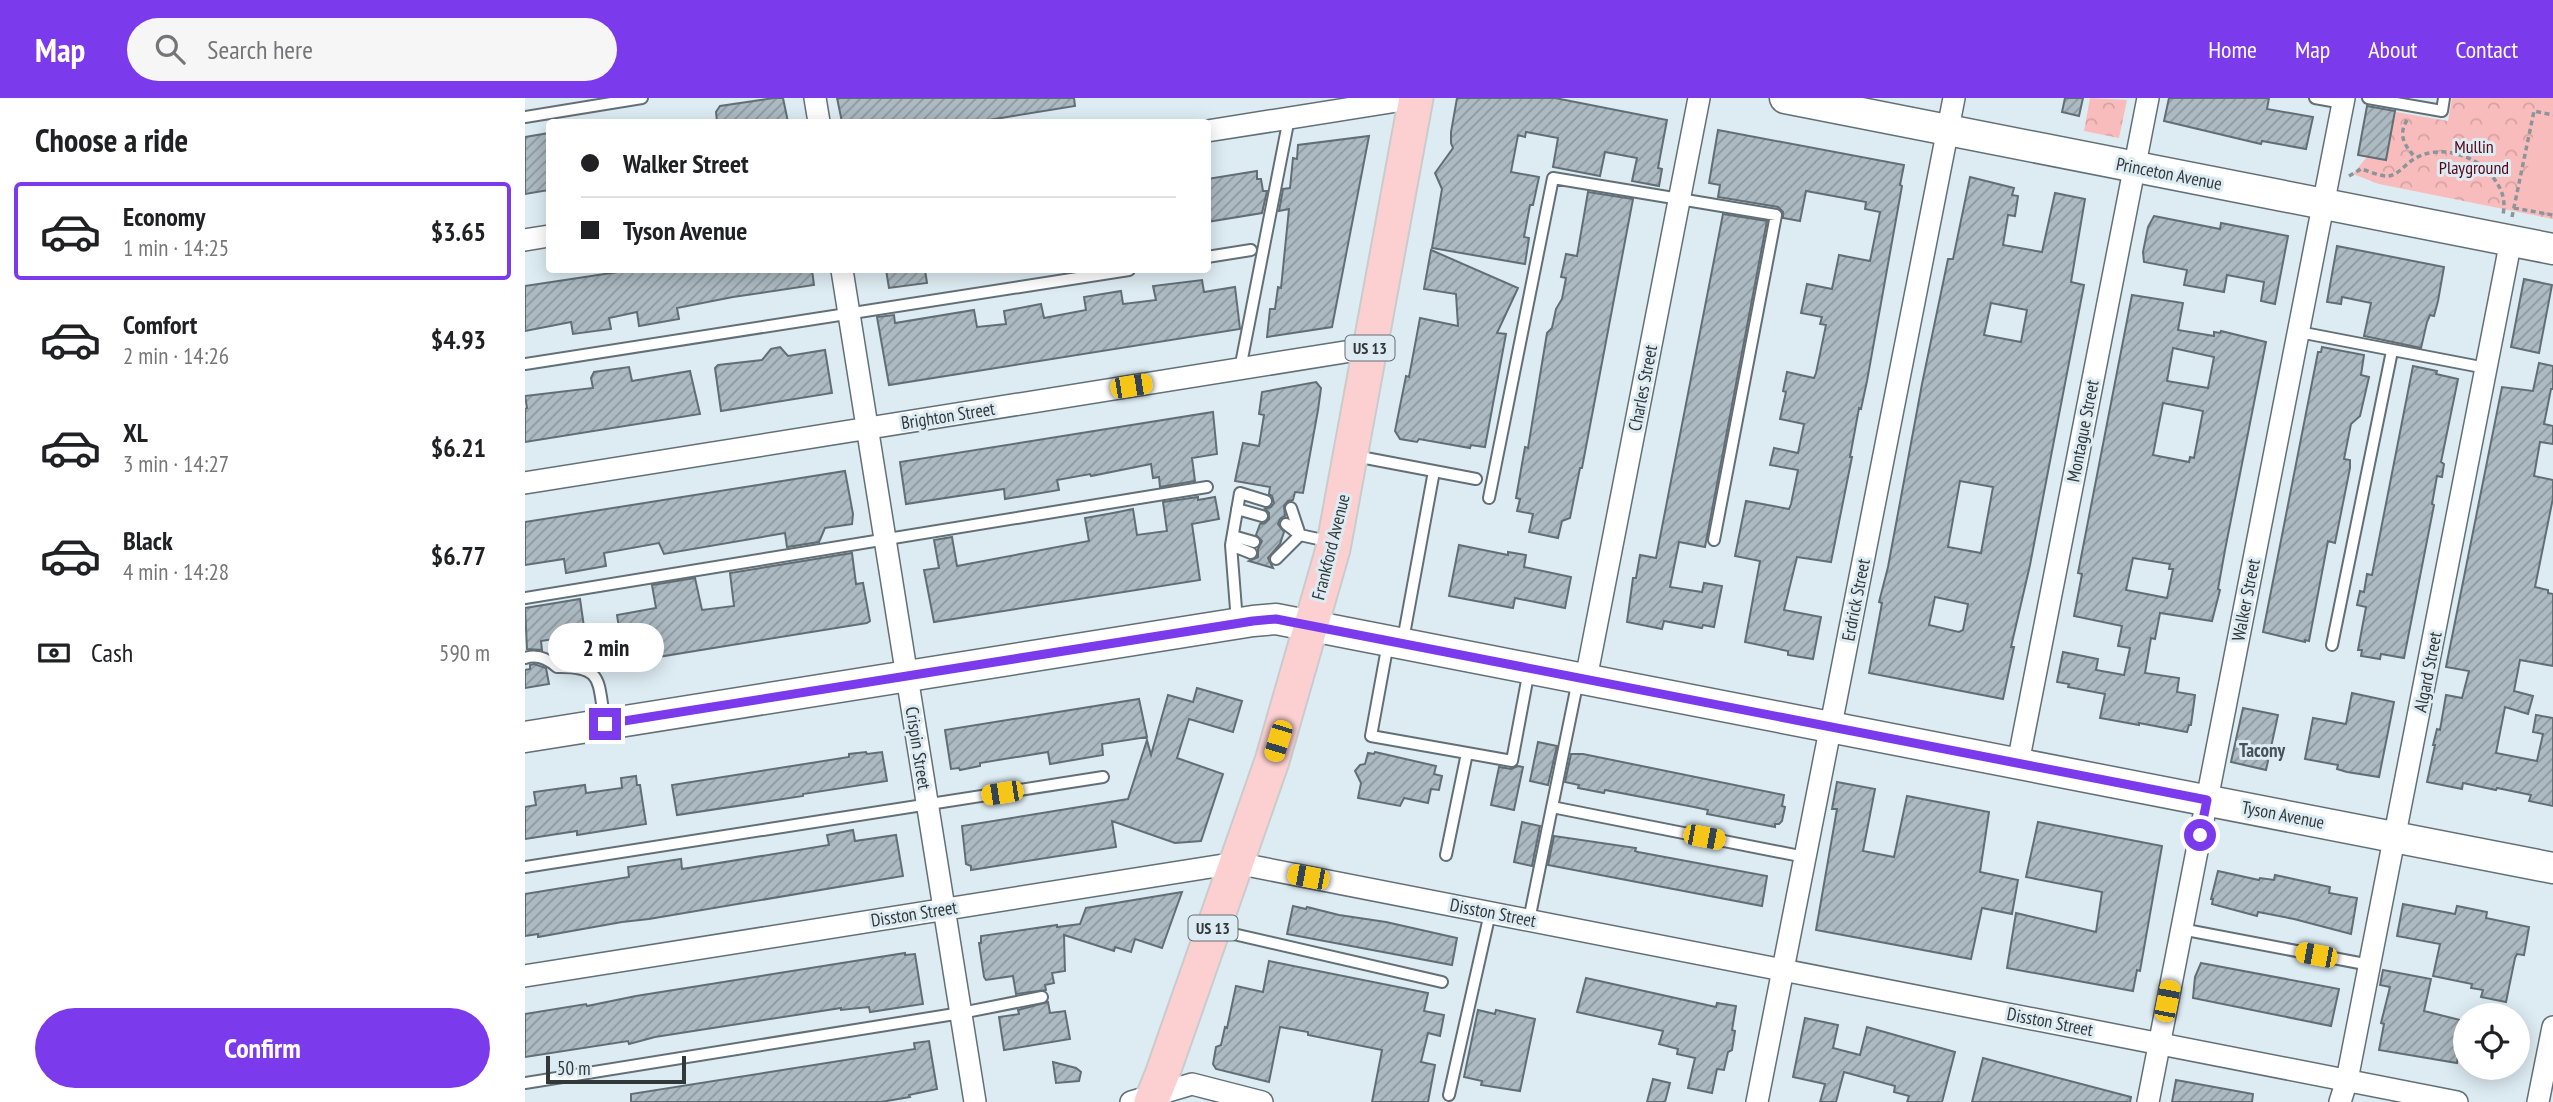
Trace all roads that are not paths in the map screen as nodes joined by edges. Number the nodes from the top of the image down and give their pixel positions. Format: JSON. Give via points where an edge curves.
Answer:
{"nodes":[{"id":1,"x":642,"y":98,"type":"edge"},
{"id":2,"x":815,"y":98,"type":"edge"},
{"id":3,"x":1416,"y":98,"type":"edge"},
{"id":4,"x":1699,"y":98,"type":"edge"},
{"id":5,"x":1954,"y":98,"type":"edge"},
{"id":6,"x":2148,"y":98,"type":"edge"},
{"id":7,"x":2315,"y":98,"type":"edge"},
{"id":8,"x":2368,"y":98,"type":"edge"},
{"id":9,"x":2444,"y":98,"type":"edge"},
{"id":10,"x":1794,"y":99,"type":"edge"},
{"id":11,"x":2344,"y":101,"type":"edge"},
{"id":12,"x":525,"y":117,"type":"edge"},
{"id":13,"x":1289,"y":118,"type":"junction"},
{"id":14,"x":818,"y":119,"type":"edge"},
{"id":15,"x":1211,"y":130,"type":"edge"},
{"id":16,"x":1948,"y":130,"type":"junction"},
{"id":17,"x":2134,"y":167,"type":"junction"},
{"id":18,"x":1680,"y":200,"type":"junction"},
{"id":19,"x":2324,"y":204,"type":"junction"},
{"id":20,"x":546,"y":236,"type":"edge"},
{"id":21,"x":2505,"y":239,"type":"junction"},
{"id":22,"x":525,"y":240,"type":"edge"},
{"id":23,"x":2553,"y":249,"type":"edge"},
{"id":24,"x":1251,"y":250,"type":"dead end"},
{"id":25,"x":1211,"y":256,"type":"edge"},
{"id":26,"x":842,"y":273,"type":"edge"},
{"id":27,"x":1109,"y":273,"type":"edge"},
{"id":28,"x":849,"y":313,"type":"junction"},
{"id":29,"x":2299,"y":332,"type":"junction"},
{"id":30,"x":1370,"y":348,"type":"junction"},
{"id":31,"x":2392,"y":351,"type":"junction"},
{"id":32,"x":525,"y":364,"type":"edge"},
{"id":33,"x":1240,"y":369,"type":"junction"},
{"id":34,"x":2486,"y":369,"type":"junction"},
{"id":35,"x":867,"y":428,"type":"junction"},
{"id":36,"x":1351,"y":455,"type":"junction"},
{"id":37,"x":1434,"y":471,"type":"junction"},
{"id":38,"x":1476,"y":478,"type":"dead end"},
{"id":39,"x":525,"y":482,"type":"edge"},
{"id":40,"x":1207,"y":487,"type":"dead end"},
{"id":41,"x":1489,"y":498,"type":"dead end"},
{"id":42,"x":1266,"y":501,"type":"dead end"},
{"id":43,"x":1291,"y":508,"type":"dead end"},
{"id":44,"x":1237,"y":509,"type":"junction"},
{"id":45,"x":1262,"y":516,"type":"dead end"},
{"id":46,"x":1286,"y":524,"type":"dead end"},
{"id":47,"x":1300,"y":535,"type":"junction"},
{"id":48,"x":885,"y":540,"type":"junction"},
{"id":49,"x":1714,"y":540,"type":"dead end"},
{"id":50,"x":1232,"y":541,"type":"junction"},
{"id":51,"x":1334,"y":543,"type":"junction"},
{"id":52,"x":1253,"y":548,"type":"dead end"},
{"id":53,"x":1277,"y":554,"type":"dead end"},
{"id":54,"x":525,"y":598,"type":"edge"},
{"id":55,"x":1237,"y":623,"type":"junction"},
{"id":56,"x":1311,"y":624,"type":"junction"},
{"id":57,"x":1395,"y":641,"type":"junction"},
{"id":58,"x":2332,"y":645,"type":"dead end"},
{"id":59,"x":525,"y":658,"type":"edge"},
{"id":60,"x":1529,"y":668,"type":"junction"},
{"id":61,"x":907,"y":676,"type":"junction"},
{"id":62,"x":1582,"y":678,"type":"junction"},
{"id":63,"x":605,"y":724,"type":"junction"},
{"id":64,"x":1831,"y":727,"type":"junction"},
{"id":65,"x":525,"y":737,"type":"edge"},
{"id":66,"x":1467,"y":753,"type":"junction"},
{"id":67,"x":2018,"y":764,"type":"junction"},
{"id":68,"x":1103,"y":777,"type":"dead end"},
{"id":69,"x":2207,"y":800,"type":"junction"},
{"id":70,"x":927,"y":804,"type":"junction"},
{"id":71,"x":1552,"y":807,"type":"junction"},
{"id":72,"x":2395,"y":837,"type":"junction"},
{"id":73,"x":1446,"y":855,"type":"dead end"},
{"id":74,"x":1805,"y":856,"type":"junction"},
{"id":75,"x":1236,"y":863,"type":"junction"},
{"id":76,"x":525,"y":867,"type":"edge"},
{"id":77,"x":2553,"y":868,"type":"edge"},
{"id":78,"x":944,"y":909,"type":"junction"},
{"id":79,"x":1490,"y":913,"type":"junction"},
{"id":80,"x":1529,"y":920,"type":"junction"},
{"id":81,"x":2181,"y":929,"type":"junction"},
{"id":82,"x":1213,"y":930,"type":"junction"},
{"id":83,"x":2369,"y":965,"type":"junction"},
{"id":84,"x":1783,"y":970,"type":"junction"},
{"id":85,"x":525,"y":976,"type":"edge"},
{"id":86,"x":1442,"y":982,"type":"dead end"},
{"id":87,"x":1042,"y":996,"type":"dead end"},
{"id":88,"x":961,"y":1013,"type":"junction"},
{"id":89,"x":2553,"y":1027,"type":"edge"},
{"id":90,"x":2160,"y":1044,"type":"junction"},
{"id":91,"x":2347,"y":1080,"type":"junction"},
{"id":92,"x":525,"y":1083,"type":"edge"},
{"id":93,"x":1449,"y":1095,"type":"dead end"},
{"id":94,"x":1227,"y":1098,"type":"edge"},
{"id":95,"x":1145,"y":1100,"type":"edge"},
{"id":96,"x":975,"y":1102,"type":"edge"},
{"id":97,"x":1262,"y":1102,"type":"edge"},
{"id":98,"x":1756,"y":1102,"type":"edge"},
{"id":99,"x":2148,"y":1102,"type":"edge"},
{"id":100,"x":2340,"y":1102,"type":"edge"},
{"id":101,"x":2457,"y":1102,"type":"edge"},
{"id":102,"x":2538,"y":1102,"type":"edge"}],
"edges":[{"from":1,"to":12,"type":"lane"},
{"from":2,"to":14,"type":"street"},
{"from":3,"to":13,"type":"street"},
{"from":3,"to":30,"type":"main road","name":"Frankford Avenue","number":"US 13"},
{"from":4,"to":18,"type":"street","name":"Charles Street"},
{"from":5,"to":16,"type":"street","name":"Erdrick Street"},
{"from":6,"to":17,"type":"street","name":"Montague Street"},
{"from":7,"to":11,"type":"lane"},
{"from":8,"to":9,"type":"lane","via":[[2442,111]]},
{"from":10,"to":16,"type":"street","name":"Princeton Avenue"},
{"from":11,"to":19,"type":"street","name":"Walker Street"},
{"from":13,"to":15,"type":"street"},
{"from":13,"to":33,"type":"lane"},
{"from":16,"to":17,"type":"street","name":"Princeton Avenue"},
{"from":16,"to":64,"type":"street","name":"Erdrick Street"},
{"from":17,"to":19,"type":"street","name":"Princeton Avenue"},
{"from":17,"to":67,"type":"street","name":"Montague Street"},
{"from":18,"to":41,"type":"lane","via":[[1553,178]]},
{"from":18,"to":49,"type":"lane","via":[[1776,215]]},
{"from":18,"to":62,"type":"street","name":"Charles Street"},
{"from":19,"to":21,"type":"street","name":"Princeton Avenue"},
{"from":19,"to":29,"type":"street","name":"Walker Street"},
{"from":20,"to":22,"type":"street"},
{"from":21,"to":23,"type":"street","name":"Princeton Avenue"},
{"from":21,"to":34,"type":"street","name":"Algard Street"},
{"from":24,"to":25,"type":"lane"},
{"from":26,"to":28,"type":"street","name":"Crispin Street"},
{"from":27,"to":28,"type":"lane"},
{"from":28,"to":32,"type":"lane"},
{"from":28,"to":35,"type":"street","name":"Crispin Street"},
{"from":29,"to":31,"type":"lane"},
{"from":29,"to":69,"type":"street","name":"Walker Street"},
{"from":30,"to":33,"type":"street","name":"Brighton Street"},
{"from":30,"to":36,"type":"main road","name":"Frankford Avenue","number":"US 13"},
{"from":31,"to":34,"type":"lane"},
{"from":31,"to":58,"type":"lane"},
{"from":33,"to":35,"type":"street","name":"Brighton Street"},
{"from":34,"to":72,"type":"street","name":"Algard Street"},
{"from":35,"to":39,"type":"street","name":"Brighton Street"},
{"from":35,"to":48,"type":"street","name":"Crispin Street"},
{"from":36,"to":37,"type":"lane"},
{"from":36,"to":51,"type":"main road","name":"Frankford Avenue","number":"US 13"},
{"from":37,"to":38,"type":"lane"},
{"from":37,"to":57,"type":"lane"},
{"from":40,"to":48,"type":"lane"},
{"from":42,"to":44,"type":"lane","via":[[1240,493]]},
{"from":43,"to":47,"type":"lane"},
{"from":44,"to":45,"type":"lane"},
{"from":44,"to":50,"type":"lane"},
{"from":46,"to":47,"type":"lane"},
{"from":47,"to":51,"type":"lane"},
{"from":47,"to":53,"type":"lane"},
{"from":48,"to":54,"type":"lane"},
{"from":48,"to":61,"type":"street","name":"Crispin Street"},
{"from":50,"to":52,"type":"lane"},
{"from":50,"to":55,"type":"lane"},
{"from":51,"to":56,"type":"main road","name":"Frankford Avenue","number":"US 13"},
{"from":55,"to":56,"type":"street","name":"Tyson Avenue","via":[[1276,619]]},
{"from":55,"to":61,"type":"street","name":"Tyson Avenue"},
{"from":56,"to":57,"type":"street","name":"Tyson Avenue"},
{"from":56,"to":75,"type":"main road","name":"Frankford Avenue","number":"US 13","via":[[1272,761]]},
{"from":57,"to":60,"type":"street","name":"Tyson Avenue"},
{"from":57,"to":66,"type":"lane","via":[[1371,736]]},
{"from":59,"to":63,"type":"lane","via":[[541,657],[557,667],[590,671],[597,678]]},
{"from":60,"to":62,"type":"street","name":"Tyson Avenue"},
{"from":60,"to":66,"type":"lane","via":[[1512,761]]},
{"from":61,"to":63,"type":"street","name":"Tyson Avenue"},
{"from":61,"to":70,"type":"street","name":"Crispin Street"},
{"from":62,"to":64,"type":"street","name":"Tyson Avenue"},
{"from":62,"to":71,"type":"lane"},
{"from":63,"to":65,"type":"street","name":"Tyson Avenue"},
{"from":64,"to":67,"type":"street","name":"Tyson Avenue"},
{"from":64,"to":74,"type":"street","name":"Erdrick Street"},
{"from":66,"to":73,"type":"lane"},
{"from":67,"to":69,"type":"street","name":"Tyson Avenue"},
{"from":68,"to":70,"type":"lane"},
{"from":69,"to":72,"type":"street","name":"Tyson Avenue"},
{"from":69,"to":81,"type":"street","name":"Walker Street"},
{"from":70,"to":76,"type":"lane"},
{"from":70,"to":78,"type":"street","name":"Crispin Street"},
{"from":71,"to":74,"type":"lane"},
{"from":71,"to":80,"type":"lane"},
{"from":72,"to":77,"type":"street","name":"Tyson Avenue"},
{"from":72,"to":83,"type":"street","name":"Algard Street"},
{"from":74,"to":84,"type":"street","name":"Erdrick Street"},
{"from":75,"to":78,"type":"street","name":"Disston Street"},
{"from":75,"to":79,"type":"street","name":"Disston Street"},
{"from":75,"to":82,"type":"main road","name":"Frankford Avenue","number":"US 13"},
{"from":78,"to":85,"type":"street","name":"Disston Street"},
{"from":78,"to":88,"type":"street","name":"Crispin Street"},
{"from":79,"to":80,"type":"street","name":"Disston Street"},
{"from":79,"to":93,"type":"lane"},
{"from":80,"to":84,"type":"street","name":"Disston Street"},
{"from":81,"to":83,"type":"lane"},
{"from":81,"to":90,"type":"street","name":"Walker Street"},
{"from":82,"to":86,"type":"lane"},
{"from":82,"to":95,"type":"main road","name":"Frankford Avenue","number":"US 13"},
{"from":83,"to":91,"type":"street","name":"Algard Street"},
{"from":84,"to":90,"type":"street","name":"Disston Street"},
{"from":84,"to":98,"type":"street","name":"Erdrick Street"},
{"from":87,"to":88,"type":"lane"},
{"from":88,"to":92,"type":"lane"},
{"from":88,"to":96,"type":"street","name":"Crispin Street"},
{"from":89,"to":102,"type":"street"},
{"from":90,"to":91,"type":"street","name":"Disston Street"},
{"from":90,"to":99,"type":"street","name":"Walker Street"},
{"from":91,"to":100,"type":"street","name":"Algard Street"},
{"from":91,"to":101,"type":"street","name":"Disston Street"},
{"from":94,"to":95,"type":"street","via":[[1192,1084]]},
{"from":94,"to":97,"type":"street"}]}
